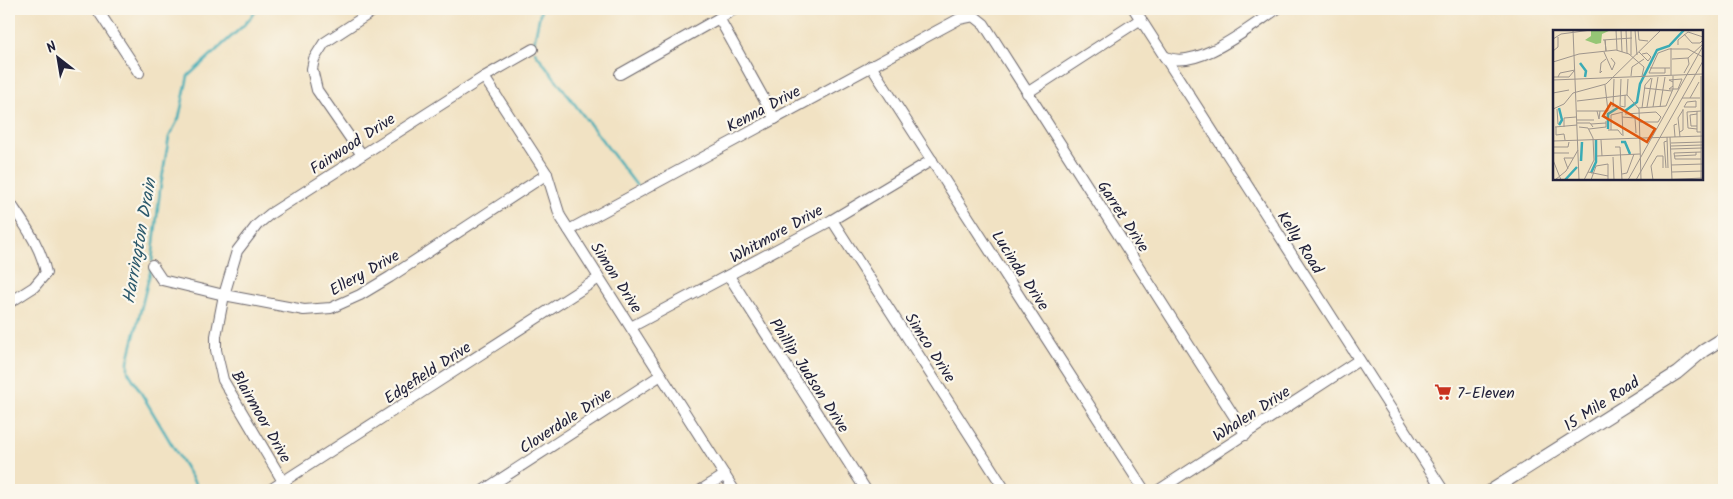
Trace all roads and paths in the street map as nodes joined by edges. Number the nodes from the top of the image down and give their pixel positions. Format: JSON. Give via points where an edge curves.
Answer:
{"nodes":[{"id":1,"x":97,"y":9,"type":"edge"},
{"id":2,"x":376,"y":9,"type":"edge"},
{"id":3,"x":736,"y":9,"type":"edge"},
{"id":4,"x":1134,"y":9,"type":"edge"},
{"id":5,"x":1277,"y":9,"type":"edge"},
{"id":6,"x":974,"y":16,"type":"joint"},
{"id":7,"x":719,"y":18,"type":"junction"},
{"id":8,"x":1141,"y":19,"type":"junction"},
{"id":9,"x":533,"y":49,"type":"dead end"},
{"id":10,"x":1164,"y":56,"type":"junction"},
{"id":11,"x":871,"y":66,"type":"junction"},
{"id":12,"x":138,"y":73,"type":"dead end"},
{"id":13,"x":620,"y":74,"type":"dead end"},
{"id":14,"x":484,"y":77,"type":"junction"},
{"id":15,"x":1027,"y":93,"type":"junction"},
{"id":16,"x":775,"y":119,"type":"junction"},
{"id":17,"x":362,"y":155,"type":"junction"},
{"id":18,"x":932,"y":160,"type":"junction"},
{"id":19,"x":546,"y":174,"type":"junction"},
{"id":20,"x":9,"y":201,"type":"edge"},
{"id":21,"x":832,"y":220,"type":"junction"},
{"id":22,"x":569,"y":230,"type":"junction"},
{"id":23,"x":152,"y":265,"type":"dead end"},
{"id":24,"x":729,"y":276,"type":"junction"},
{"id":25,"x":599,"y":278,"type":"junction"},
{"id":26,"x":224,"y":295,"type":"junction"},
{"id":27,"x":9,"y":303,"type":"edge"},
{"id":28,"x":632,"y":328,"type":"junction"},
{"id":29,"x":1724,"y":338,"type":"edge"},
{"id":30,"x":1359,"y":360,"type":"junction"},
{"id":31,"x":661,"y":375,"type":"junction"},
{"id":32,"x":1246,"y":435,"type":"junction"},
{"id":33,"x":725,"y":475,"type":"junction"},
{"id":34,"x":286,"y":486,"type":"edge"},
{"id":35,"x":270,"y":490,"type":"edge"},
{"id":36,"x":484,"y":490,"type":"edge"},
{"id":37,"x":701,"y":490,"type":"edge"},
{"id":38,"x":734,"y":490,"type":"edge"},
{"id":39,"x":866,"y":490,"type":"edge"},
{"id":40,"x":1006,"y":490,"type":"edge"},
{"id":41,"x":1144,"y":490,"type":"edge"},
{"id":42,"x":1159,"y":490,"type":"edge"},
{"id":43,"x":1442,"y":490,"type":"edge"},
{"id":44,"x":1492,"y":490,"type":"edge"}],
"edges":[{"from":1,"to":12,"type":"street"},
{"from":2,"to":17,"type":"street","via":[[324,43],[312,69],[318,90]]},
{"from":3,"to":7,"type":"street"},
{"from":4,"to":8,"type":"street","name":"Kelly Road"},
{"from":5,"to":10,"type":"street","via":[[1200,56],[1173,61]]},
{"from":6,"to":11,"type":"street","name":"Kenna Drive","via":[[959,18]]},
{"from":6,"to":15,"type":"street","name":"Garret Drive","via":[[984,24]]},
{"from":7,"to":13,"type":"street"},
{"from":7,"to":16,"type":"street"},
{"from":8,"to":10,"type":"street","name":"Kelly Road"},
{"from":8,"to":15,"type":"street"},
{"from":9,"to":14,"type":"street","name":"Fairwood Drive"},
{"from":10,"to":30,"type":"street","name":"Kelly Road"},
{"from":11,"to":16,"type":"street","name":"Kenna Drive"},
{"from":11,"to":18,"type":"street","name":"Lucinda Drive"},
{"from":14,"to":17,"type":"street","name":"Fairwood Drive"},
{"from":14,"to":19,"type":"street","name":"Simon Drive"},
{"from":15,"to":32,"type":"street","name":"Garret Drive"},
{"from":16,"to":22,"type":"street","name":"Kenna Drive"},
{"from":17,"to":26,"type":"street","name":"Fairwood Drive","via":[[257,225],[238,251]]},
{"from":18,"to":21,"type":"street","name":"Whitmore Drive"},
{"from":18,"to":41,"type":"street","name":"Lucinda Drive"},
{"from":19,"to":22,"type":"street","name":"Simon Drive","via":[[560,216]]},
{"from":19,"to":26,"type":"street","name":"Ellery Drive","via":[[345,304],[304,310]]},
{"from":20,"to":27,"type":"street","via":[[37,245],[46,273],[34,287]]},
{"from":21,"to":24,"type":"street","name":"Whitmore Drive"},
{"from":21,"to":40,"type":"street","name":"Simco Drive"},
{"from":22,"to":25,"type":"street","name":"Simon Drive"},
{"from":23,"to":26,"type":"street","name":"Ellery Drive","via":[[162,280]]},
{"from":24,"to":28,"type":"street","name":"Whitmore Drive"},
{"from":24,"to":39,"type":"street","name":"Phillip Judson Drive"},
{"from":25,"to":28,"type":"street","name":"Simon Drive"},
{"from":25,"to":34,"type":"street","name":"Edgefield Drive"},
{"from":26,"to":34,"type":"street","name":"Blairmoor Drive","via":[[216,336],[219,371]]},
{"from":28,"to":31,"type":"street","name":"Simon Drive"},
{"from":29,"to":44,"type":"main road","name":"15 Mile Road","via":[[1702,351],[1670,378]]},
{"from":30,"to":32,"type":"street","name":"Whalen Drive"},
{"from":30,"to":43,"type":"street","name":"Kelly Road"},
{"from":31,"to":33,"type":"street","name":"Simon Drive"},
{"from":31,"to":36,"type":"street","name":"Cloverdale Drive"},
{"from":32,"to":42,"type":"street","name":"Whalen Drive"},
{"from":33,"to":37,"type":"street"},
{"from":33,"to":38,"type":"street","name":"Simon Drive"},
{"from":34,"to":35,"type":"street","name":"Edgefield Drive"}]}
